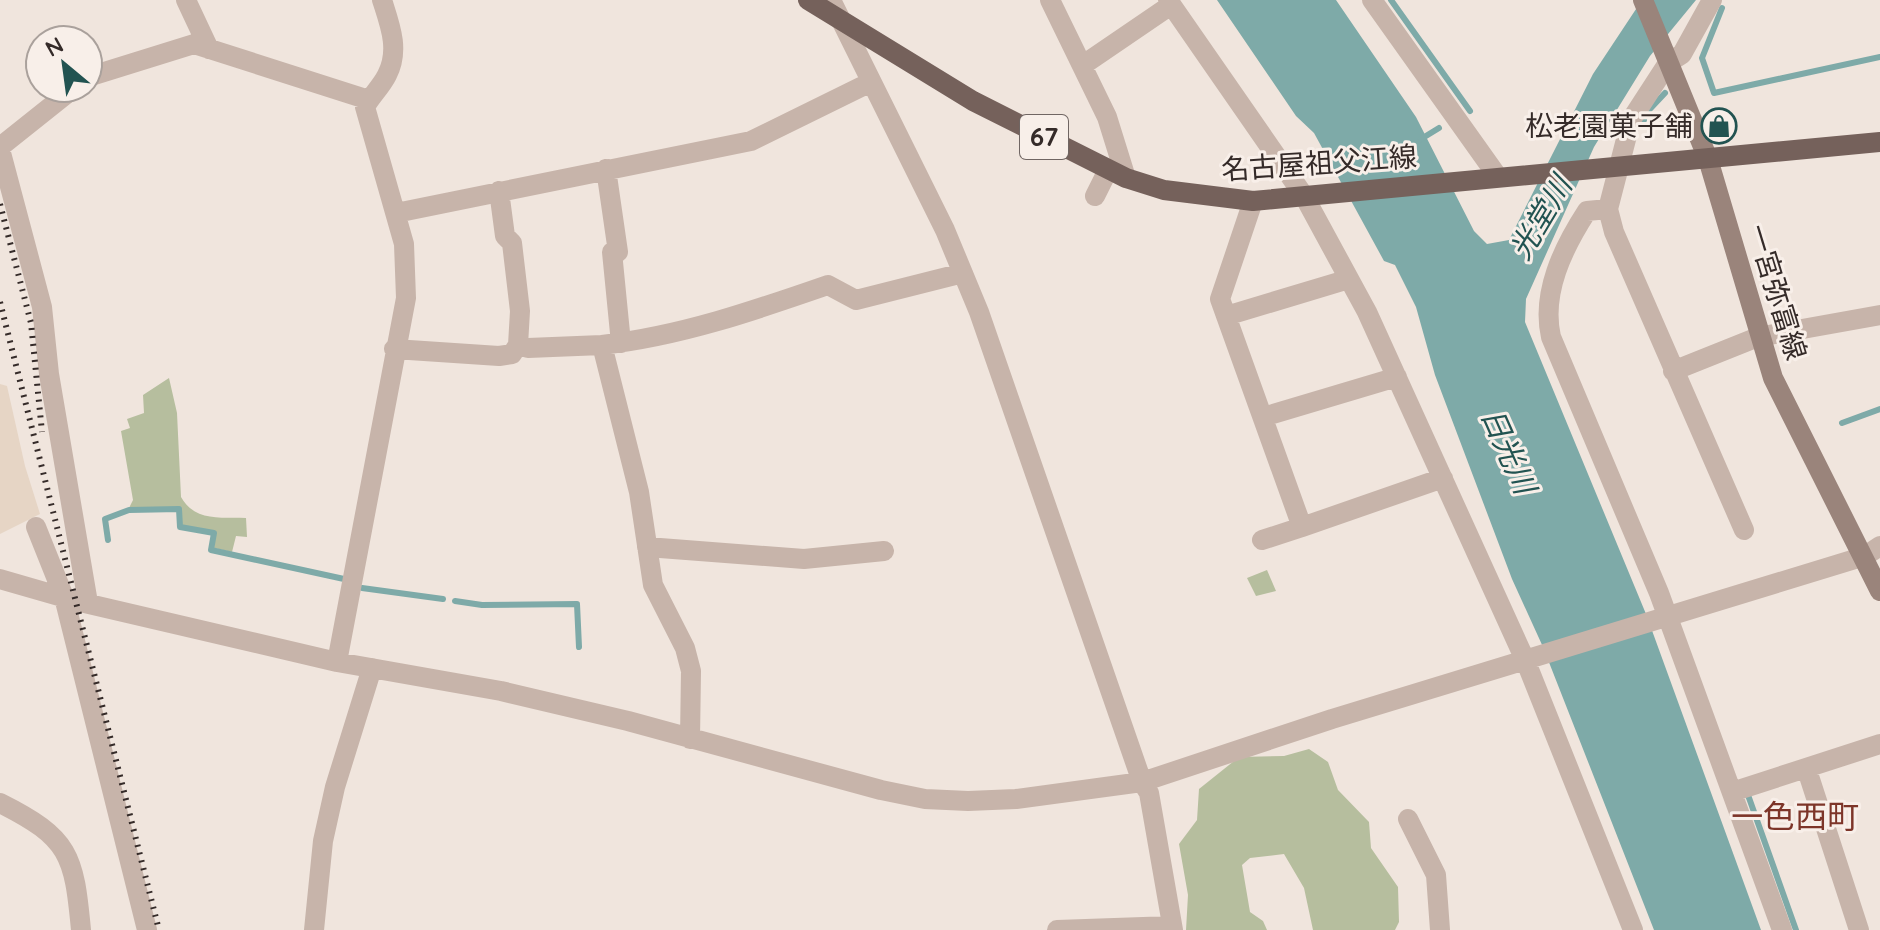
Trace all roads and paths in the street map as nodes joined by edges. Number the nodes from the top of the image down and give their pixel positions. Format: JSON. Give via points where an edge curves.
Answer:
{"nodes":[{"id":1,"x":186,"y":0,"type":"edge"},
{"id":2,"x":382,"y":0,"type":"edge"},
{"id":3,"x":808,"y":0,"type":"edge"},
{"id":4,"x":831,"y":0,"type":"edge"},
{"id":5,"x":1050,"y":0,"type":"edge"},
{"id":6,"x":1372,"y":0,"type":"edge"},
{"id":7,"x":1643,"y":0,"type":"edge"},
{"id":8,"x":1712,"y":0,"type":"edge"},
{"id":9,"x":1170,"y":2,"type":"edge"},
{"id":10,"x":840,"y":20,"type":"junction"},
{"id":11,"x":209,"y":49,"type":"junction"},
{"id":12,"x":1667,"y":60,"type":"junction"},
{"id":13,"x":1083,"y":65,"type":"junction"},
{"id":14,"x":104,"y":72,"type":"edge"},
{"id":15,"x":871,"y":82,"type":"junction"},
{"id":16,"x":369,"y":100,"type":"junction"},
{"id":17,"x":54,"y":104,"type":"edge"},
{"id":18,"x":1880,"y":142,"type":"edge"},
{"id":19,"x":0,"y":148,"type":"edge"},
{"id":20,"x":1708,"y":159,"type":"junction"},
{"id":21,"x":1609,"y":168,"type":"junction"},
{"id":22,"x":606,"y":169,"type":"junction"},
{"id":23,"x":1117,"y":174,"type":"junction"},
{"id":24,"x":1498,"y":177,"type":"junction"},
{"id":25,"x":499,"y":191,"type":"junction"},
{"id":26,"x":1095,"y":196,"type":"dead end"},
{"id":27,"x":1304,"y":196,"type":"junction"},
{"id":28,"x":1253,"y":201,"type":"junction"},
{"id":29,"x":1608,"y":209,"type":"junction"},
{"id":30,"x":396,"y":213,"type":"junction"},
{"id":31,"x":963,"y":273,"type":"junction"},
{"id":32,"x":1349,"y":279,"type":"junction"},
{"id":33,"x":1880,"y":315,"type":"edge"},
{"id":34,"x":1226,"y":316,"type":"junction"},
{"id":35,"x":1758,"y":337,"type":"junction"},
{"id":36,"x":612,"y":344,"type":"junction"},
{"id":37,"x":518,"y":345,"type":"junction"},
{"id":38,"x":394,"y":349,"type":"junction"},
{"id":39,"x":1673,"y":371,"type":"junction"},
{"id":40,"x":1397,"y":377,"type":"junction"},
{"id":41,"x":1263,"y":417,"type":"junction"},
{"id":42,"x":1443,"y":478,"type":"junction"},
{"id":43,"x":36,"y":527,"type":"dead end"},
{"id":44,"x":1302,"y":527,"type":"junction"},
{"id":45,"x":1744,"y":530,"type":"dead end"},
{"id":46,"x":1262,"y":540,"type":"dead end"},
{"id":47,"x":647,"y":547,"type":"junction"},
{"id":48,"x":884,"y":551,"type":"dead end"},
{"id":49,"x":1872,"y":551,"type":"edge"},
{"id":50,"x":0,"y":579,"type":"edge"},
{"id":51,"x":1880,"y":591,"type":"edge"},
{"id":52,"x":64,"y":597,"type":"junction"},
{"id":53,"x":88,"y":603,"type":"junction"},
{"id":54,"x":1665,"y":617,"type":"junction"},
{"id":55,"x":1531,"y":660,"type":"junction"},
{"id":56,"x":337,"y":662,"type":"junction"},
{"id":57,"x":372,"y":668,"type":"junction"},
{"id":58,"x":690,"y":739,"type":"junction"},
{"id":59,"x":1880,"y":744,"type":"edge"},
{"id":60,"x":1807,"y":770,"type":"junction"},
{"id":61,"x":1142,"y":782,"type":"junction"},
{"id":62,"x":1732,"y":792,"type":"junction"},
{"id":63,"x":0,"y":803,"type":"edge"},
{"id":64,"x":1408,"y":819,"type":"dead end"},
{"id":65,"x":1132,"y":928,"type":"edge"},
{"id":66,"x":1173,"y":928,"type":"edge"},
{"id":67,"x":81,"y":930,"type":"edge"},
{"id":68,"x":147,"y":930,"type":"edge"},
{"id":69,"x":314,"y":930,"type":"edge"},
{"id":70,"x":1057,"y":930,"type":"edge"},
{"id":71,"x":1440,"y":930,"type":"edge"},
{"id":72,"x":1633,"y":930,"type":"edge"},
{"id":73,"x":1782,"y":930,"type":"edge"},
{"id":74,"x":1859,"y":930,"type":"edge"}],
"edges":[{"from":1,"to":11,"type":"street"},
{"from":2,"to":16,"type":"street","via":[[394,40],[392,60]]},
{"from":3,"to":10,"type":"main road","name":"名古屋祖父江線","number":"67"},
{"from":4,"to":10,"type":"street"},
{"from":5,"to":13,"type":"street"},
{"from":6,"to":24,"type":"street"},
{"from":7,"to":12,"type":"main road","name":"一宮弥富線"},
{"from":8,"to":12,"type":"street","via":[[1682,54]]},
{"from":9,"to":13,"type":"street"},
{"from":9,"to":27,"type":"street"},
{"from":10,"to":15,"type":"street"},
{"from":10,"to":23,"type":"main road","name":"名古屋祖父江線","number":"67","via":[[973,101]]},
{"from":11,"to":14,"type":"street","via":[[194,44]]},
{"from":11,"to":16,"type":"street"},
{"from":12,"to":20,"type":"main road","name":"一宮弥富線"},
{"from":12,"to":21,"type":"street"},
{"from":13,"to":23,"type":"street","via":[[1107,117]]},
{"from":15,"to":22,"type":"street","via":[[751,141]]},
{"from":15,"to":31,"type":"street"},
{"from":16,"to":30,"type":"street","via":[[365,107]]},
{"from":17,"to":19,"type":"street"},
{"from":18,"to":20,"type":"main road","name":"名古屋祖父江線","number":"67"},
{"from":19,"to":53,"type":"street","via":[[42,307]]},
{"from":20,"to":21,"type":"main road","name":"名古屋祖父江線","number":"67"},
{"from":20,"to":35,"type":"main road","name":"一宮弥富線"},
{"from":21,"to":24,"type":"main road","name":"名古屋祖父江線","number":"67"},
{"from":21,"to":29,"type":"street"},
{"from":22,"to":25,"type":"street"},
{"from":22,"to":36,"type":"street","via":[[618,252],[612,252]]},
{"from":23,"to":26,"type":"street"},
{"from":23,"to":28,"type":"main road","name":"名古屋祖父江線","number":"67","via":[[1164,190]]},
{"from":24,"to":27,"type":"main road","name":"名古屋祖父江線","number":"67"},
{"from":25,"to":30,"type":"street"},
{"from":25,"to":37,"type":"street","via":[[505,236],[512,243]]},
{"from":27,"to":28,"type":"main road","name":"名古屋祖父江線","number":"67"},
{"from":27,"to":32,"type":"street"},
{"from":28,"to":34,"type":"street","via":[[1220,299]]},
{"from":29,"to":39,"type":"street"},
{"from":29,"to":54,"type":"street","via":[[1587,211],[1571,236],[1546,314]]},
{"from":30,"to":38,"type":"street","via":[[408,268]]},
{"from":31,"to":36,"type":"street","via":[[856,300],[828,285],[661,338]]},
{"from":31,"to":61,"type":"street"},
{"from":32,"to":34,"type":"street"},
{"from":32,"to":40,"type":"street"},
{"from":33,"to":35,"type":"street"},
{"from":34,"to":41,"type":"street"},
{"from":35,"to":39,"type":"street"},
{"from":35,"to":49,"type":"main road","name":"一宮弥富線","via":[[1773,378]]},
{"from":36,"to":37,"type":"street"},
{"from":36,"to":47,"type":"street"},
{"from":37,"to":38,"type":"street","via":[[512,354],[499,356]]},
{"from":38,"to":56,"type":"street"},
{"from":39,"to":45,"type":"street"},
{"from":40,"to":41,"type":"street"},
{"from":40,"to":42,"type":"street"},
{"from":41,"to":44,"type":"street"},
{"from":42,"to":44,"type":"street"},
{"from":42,"to":55,"type":"street"},
{"from":43,"to":52,"type":"street"},
{"from":44,"to":46,"type":"street"},
{"from":47,"to":48,"type":"street","via":[[804,559]]},
{"from":47,"to":58,"type":"street","via":[[653,585],[691,671]]},
{"from":49,"to":51,"type":"main road","name":"一宮弥富線"},
{"from":49,"to":54,"type":"street"},
{"from":50,"to":52,"type":"street"},
{"from":52,"to":53,"type":"street"},
{"from":52,"to":68,"type":"street"},
{"from":53,"to":56,"type":"street"},
{"from":54,"to":55,"type":"street"},
{"from":54,"to":62,"type":"street"},
{"from":55,"to":61,"type":"street"},
{"from":55,"to":72,"type":"street"},
{"from":56,"to":57,"type":"street"},
{"from":57,"to":58,"type":"street","via":[[501,691]]},
{"from":57,"to":69,"type":"street","via":[[323,841]]},
{"from":58,"to":61,"type":"street","via":[[925,799],[1016,799]]},
{"from":59,"to":60,"type":"street"},
{"from":60,"to":62,"type":"street"},
{"from":60,"to":74,"type":"street"},
{"from":61,"to":66,"type":"street","via":[[1149,793]]},
{"from":62,"to":73,"type":"street"},
{"from":63,"to":67,"type":"street","via":[[34,819],[60,841],[72,862]]},
{"from":64,"to":71,"type":"street","via":[[1436,875]]},
{"from":65,"to":66,"type":"street"},
{"from":65,"to":70,"type":"street"}]}
